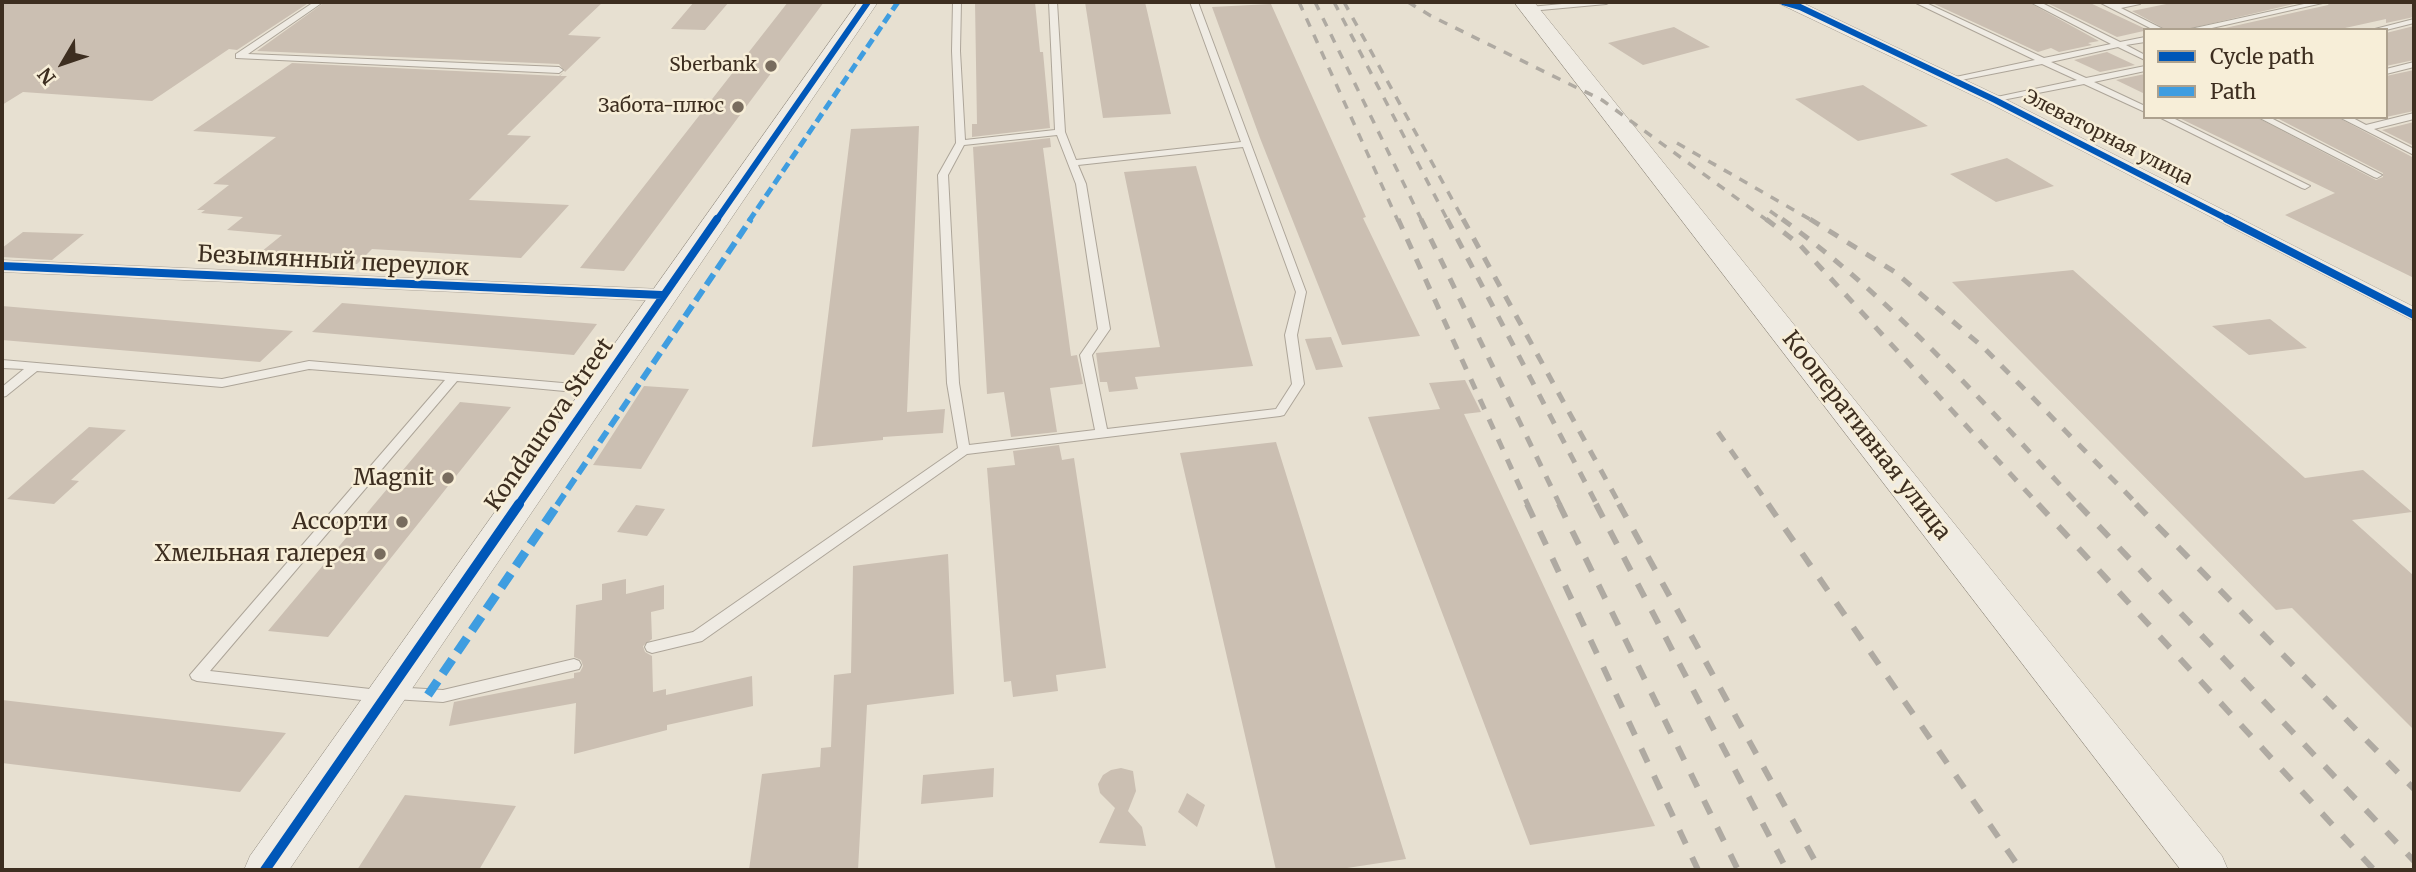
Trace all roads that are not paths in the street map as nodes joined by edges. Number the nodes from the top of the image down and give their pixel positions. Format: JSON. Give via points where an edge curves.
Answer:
{"nodes":[{"id":1,"x":318,"y":2,"type":"edge"},
{"id":2,"x":868,"y":2,"type":"edge"},
{"id":3,"x":957,"y":2,"type":"edge"},
{"id":4,"x":1054,"y":2,"type":"edge"},
{"id":5,"x":1194,"y":2,"type":"edge"},
{"id":6,"x":1606,"y":2,"type":"edge"},
{"id":7,"x":1783,"y":2,"type":"edge"},
{"id":8,"x":1918,"y":2,"type":"edge"},
{"id":9,"x":2034,"y":2,"type":"edge"},
{"id":10,"x":2103,"y":2,"type":"edge"},
{"id":11,"x":2137,"y":2,"type":"edge"},
{"id":12,"x":2323,"y":2,"type":"edge"},
{"id":13,"x":1527,"y":6,"type":"edge"},
{"id":14,"x":2113,"y":7,"type":"junction"},
{"id":15,"x":2414,"y":21,"type":"edge"},
{"id":16,"x":2157,"y":28,"type":"edge"},
{"id":17,"x":2200,"y":28,"type":"edge"},
{"id":18,"x":2384,"y":28,"type":"edge"},
{"id":19,"x":2143,"y":39,"type":"edge"},
{"id":20,"x":2118,"y":44,"type":"junction"},
{"id":21,"x":2143,"y":57,"type":"edge"},
{"id":22,"x":2045,"y":60,"type":"junction"},
{"id":23,"x":2414,"y":65,"type":"edge"},
{"id":24,"x":2143,"y":68,"type":"edge"},
{"id":25,"x":559,"y":70,"type":"dead end"},
{"id":26,"x":2388,"y":72,"type":"edge"},
{"id":27,"x":1954,"y":80,"type":"junction"},
{"id":28,"x":2086,"y":80,"type":"junction"},
{"id":29,"x":1995,"y":100,"type":"junction"},
{"id":30,"x":2143,"y":107,"type":"edge"},
{"id":31,"x":2414,"y":116,"type":"edge"},
{"id":32,"x":2167,"y":119,"type":"edge"},
{"id":33,"x":2266,"y":119,"type":"edge"},
{"id":34,"x":2347,"y":119,"type":"edge"},
{"id":35,"x":2365,"y":128,"type":"junction"},
{"id":36,"x":1060,"y":132,"type":"junction"},
{"id":37,"x":961,"y":143,"type":"junction"},
{"id":38,"x":1246,"y":144,"type":"junction"},
{"id":39,"x":2414,"y":152,"type":"edge"},
{"id":40,"x":1073,"y":163,"type":"junction"},
{"id":41,"x":2377,"y":175,"type":"dead end"},
{"id":42,"x":2305,"y":186,"type":"dead end"},
{"id":43,"x":2,"y":266,"type":"edge"},
{"id":44,"x":662,"y":295,"type":"junction"},
{"id":45,"x":2414,"y":314,"type":"edge"},
{"id":46,"x":2,"y":364,"type":"edge"},
{"id":47,"x":34,"y":366,"type":"junction"},
{"id":48,"x":454,"y":377,"type":"junction"},
{"id":49,"x":598,"y":390,"type":"junction"},
{"id":50,"x":2,"y":393,"type":"edge"},
{"id":51,"x":1102,"y":433,"type":"junction"},
{"id":52,"x":964,"y":450,"type":"junction"},
{"id":53,"x":652,"y":647,"type":"dead end"},
{"id":54,"x":574,"y":665,"type":"dead end"},
{"id":55,"x":388,"y":695,"type":"junction"},
{"id":56,"x":265,"y":870,"type":"edge"},
{"id":57,"x":2207,"y":870,"type":"edge"}],
"edges":[{"from":1,"to":25,"type":"lane","via":[[239,56]]},
{"from":2,"to":44,"type":"street","name":"Kondaurova Street"},
{"from":3,"to":37,"type":"lane"},
{"from":4,"to":36,"type":"lane"},
{"from":5,"to":38,"type":"lane"},
{"from":6,"to":13,"type":"lane"},
{"from":7,"to":27,"type":"street","name":"Элеваторная улица"},
{"from":8,"to":22,"type":"lane"},
{"from":9,"to":20,"type":"lane"},
{"from":10,"to":14,"type":"lane"},
{"from":11,"to":14,"type":"lane"},
{"from":12,"to":17,"type":"lane"},
{"from":13,"to":57,"type":"street","name":"Кооперативная улица"},
{"from":14,"to":16,"type":"lane"},
{"from":15,"to":18,"type":"lane"},
{"from":19,"to":20,"type":"lane"},
{"from":20,"to":21,"type":"lane"},
{"from":20,"to":22,"type":"lane"},
{"from":22,"to":27,"type":"lane"},
{"from":22,"to":28,"type":"lane"},
{"from":23,"to":26,"type":"lane"},
{"from":24,"to":28,"type":"lane"},
{"from":27,"to":29,"type":"street","name":"Элеваторная улица"},
{"from":28,"to":29,"type":"lane"},
{"from":28,"to":30,"type":"lane"},
{"from":29,"to":45,"type":"street","name":"Элеваторная улица"},
{"from":31,"to":35,"type":"lane"},
{"from":32,"to":42,"type":"lane"},
{"from":33,"to":41,"type":"lane"},
{"from":34,"to":35,"type":"lane"},
{"from":35,"to":39,"type":"lane"},
{"from":36,"to":37,"type":"lane"},
{"from":36,"to":40,"type":"lane"},
{"from":37,"to":52,"type":"lane","via":[[943,176],[953,383]]},
{"from":38,"to":40,"type":"lane"},
{"from":38,"to":51,"type":"lane","via":[[1301,292],[1291,335],[1298,384],[1280,412]]},
{"from":40,"to":51,"type":"lane","via":[[1081,184],[1104,329],[1086,355]]},
{"from":43,"to":44,"type":"street","name":"Безымянный переулок"},
{"from":44,"to":49,"type":"street","name":"Kondaurova Street"},
{"from":46,"to":47,"type":"lane"},
{"from":47,"to":48,"type":"lane","via":[[222,383],[309,365]]},
{"from":47,"to":50,"type":"lane"},
{"from":48,"to":49,"type":"lane"},
{"from":48,"to":55,"type":"lane","via":[[197,676]]},
{"from":49,"to":55,"type":"street","name":"Kondaurova Street"},
{"from":51,"to":52,"type":"lane"},
{"from":52,"to":53,"type":"lane","via":[[697,637]]},
{"from":54,"to":55,"type":"lane","via":[[443,696]]},
{"from":55,"to":56,"type":"street","name":"Kondaurova Street"}]}
